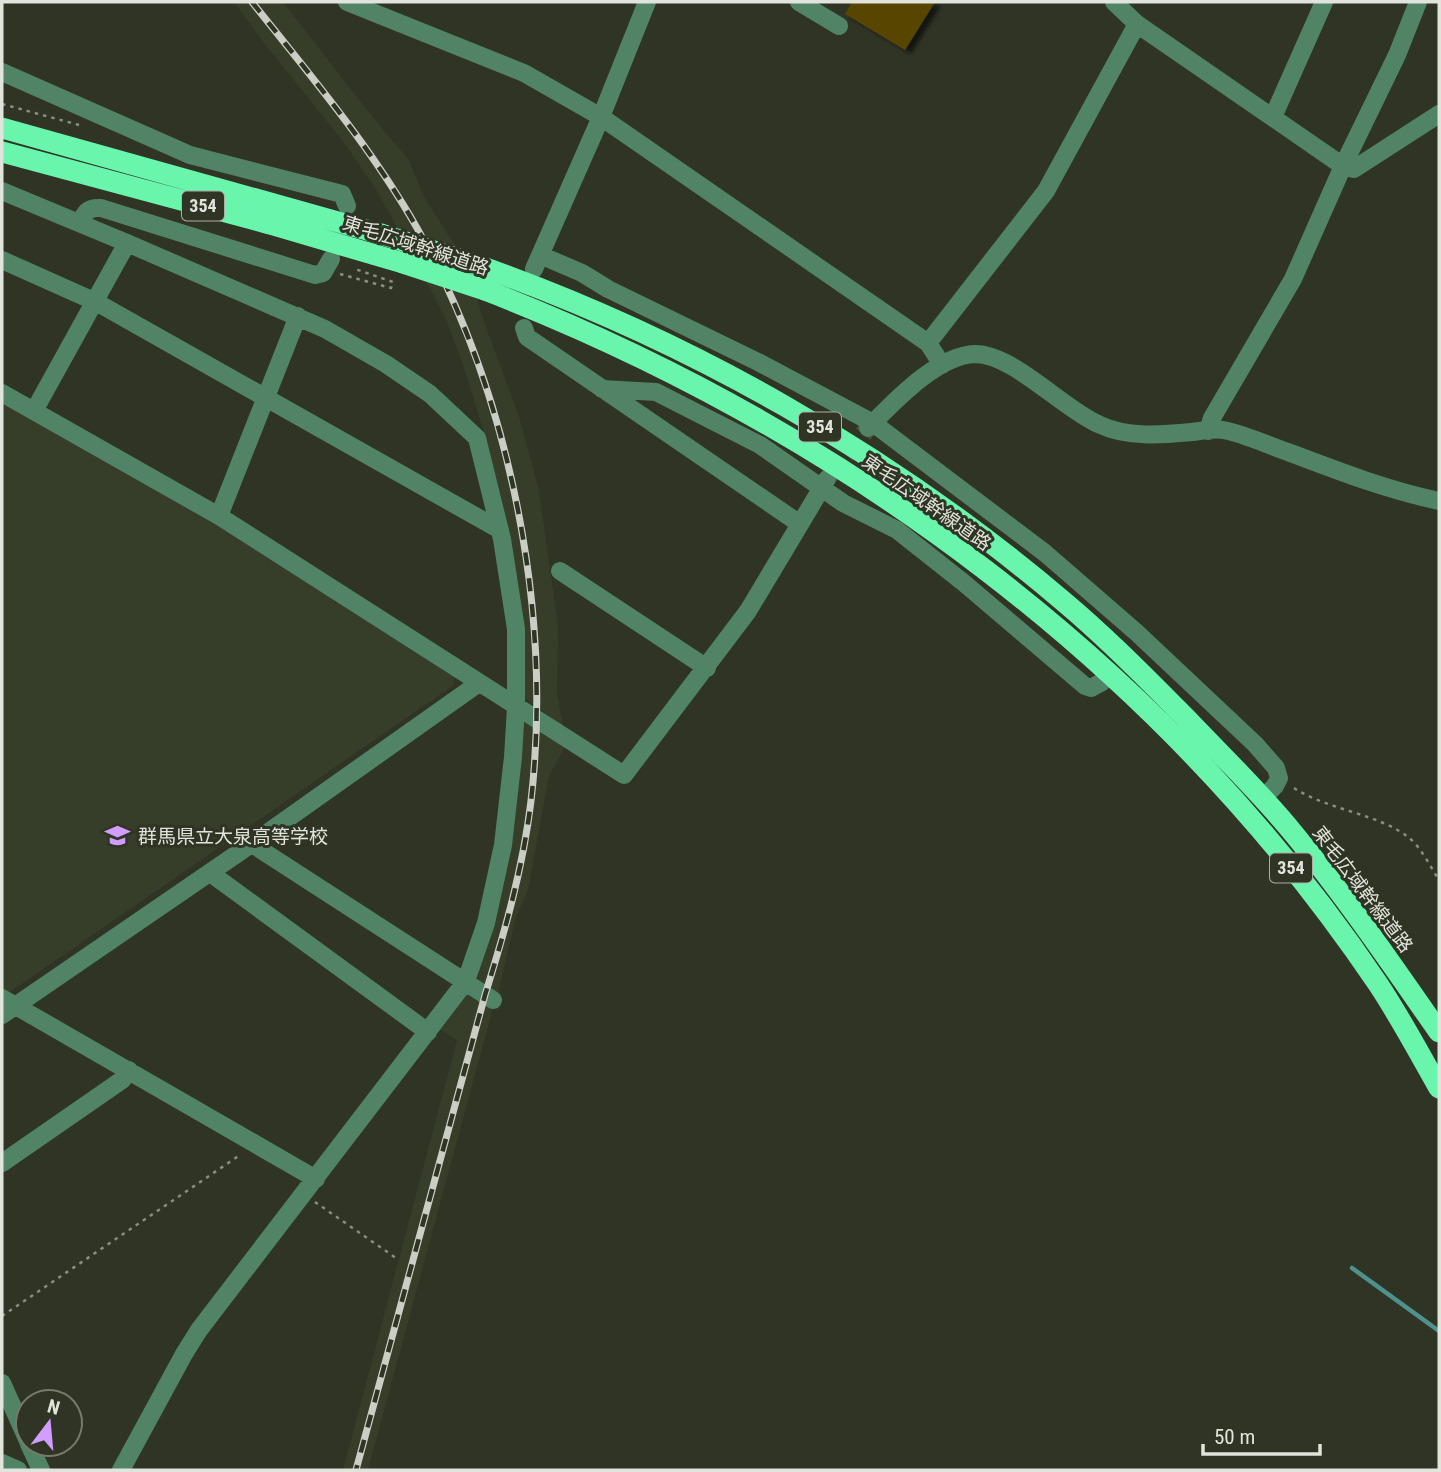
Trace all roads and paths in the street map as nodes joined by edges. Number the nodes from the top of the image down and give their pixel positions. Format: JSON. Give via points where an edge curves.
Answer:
{"nodes":[{"id":1,"x":347,"y":2,"type":"edge"},
{"id":2,"x":647,"y":2,"type":"edge"},
{"id":3,"x":799,"y":2,"type":"edge"},
{"id":4,"x":1114,"y":2,"type":"edge"},
{"id":5,"x":1324,"y":2,"type":"edge"},
{"id":6,"x":1418,"y":2,"type":"edge"},
{"id":7,"x":1137,"y":24,"type":"junction"},
{"id":8,"x":839,"y":26,"type":"dead end"},
{"id":9,"x":2,"y":72,"type":"edge"},
{"id":10,"x":1439,"y":114,"type":"edge"},
{"id":11,"x":601,"y":117,"type":"junction"},
{"id":12,"x":1273,"y":117,"type":"junction"},
{"id":13,"x":2,"y":128,"type":"edge"},
{"id":14,"x":2,"y":152,"type":"edge"},
{"id":15,"x":1343,"y":166,"type":"junction"},
{"id":16,"x":2,"y":191,"type":"edge"},
{"id":17,"x":345,"y":200,"type":"dead end"},
{"id":18,"x":80,"y":223,"type":"junction"},
{"id":19,"x":127,"y":243,"type":"junction"},
{"id":20,"x":331,"y":259,"type":"dead end"},
{"id":21,"x":2,"y":260,"type":"edge"},
{"id":22,"x":355,"y":262,"type":"dead end"},
{"id":23,"x":341,"y":275,"type":"dead end"},
{"id":24,"x":96,"y":302,"type":"junction"},
{"id":25,"x":298,"y":316,"type":"junction"},
{"id":26,"x":524,"y":328,"type":"dead end"},
{"id":27,"x":928,"y":343,"type":"junction"},
{"id":28,"x":943,"y":365,"type":"junction"},
{"id":29,"x":601,"y":389,"type":"junction"},
{"id":30,"x":2,"y":393,"type":"edge"},
{"id":31,"x":266,"y":399,"type":"junction"},
{"id":32,"x":34,"y":411,"type":"junction"},
{"id":33,"x":870,"y":426,"type":"junction"},
{"id":34,"x":1208,"y":430,"type":"junction"},
{"id":35,"x":825,"y":484,"type":"junction"},
{"id":36,"x":1439,"y":501,"type":"edge"},
{"id":37,"x":219,"y":516,"type":"junction"},
{"id":38,"x":800,"y":524,"type":"junction"},
{"id":39,"x":500,"y":530,"type":"junction"},
{"id":40,"x":560,"y":571,"type":"dead end"},
{"id":41,"x":707,"y":668,"type":"junction"},
{"id":42,"x":1111,"y":674,"type":"junction"},
{"id":43,"x":479,"y":683,"type":"junction"},
{"id":44,"x":516,"y":706,"type":"junction"},
{"id":45,"x":1279,"y":778,"type":"junction"},
{"id":46,"x":1262,"y":799,"type":"junction"},
{"id":47,"x":253,"y":843,"type":"junction"},
{"id":48,"x":217,"y":878,"type":"dead end"},
{"id":49,"x":1439,"y":880,"type":"edge"},
{"id":50,"x":467,"y":981,"type":"junction"},
{"id":51,"x":493,"y":1000,"type":"dead end"},
{"id":52,"x":6,"y":1006,"type":"edge"},
{"id":53,"x":428,"y":1032,"type":"junction"},
{"id":54,"x":1439,"y":1032,"type":"edge"},
{"id":55,"x":129,"y":1070,"type":"junction"},
{"id":56,"x":1439,"y":1088,"type":"edge"},
{"id":57,"x":257,"y":1144,"type":"junction"},
{"id":58,"x":2,"y":1163,"type":"edge"},
{"id":59,"x":316,"y":1179,"type":"junction"},
{"id":60,"x":304,"y":1195,"type":"junction"},
{"id":61,"x":396,"y":1258,"type":"dead end"},
{"id":62,"x":2,"y":1315,"type":"edge"},
{"id":63,"x":2,"y":1383,"type":"edge"},
{"id":64,"x":14,"y":1410,"type":"edge"},
{"id":65,"x":2,"y":1464,"type":"edge"},
{"id":66,"x":18,"y":1470,"type":"edge"},
{"id":67,"x":121,"y":1470,"type":"edge"}],
"edges":[{"from":1,"to":11,"type":"street","via":[[524,74]]},
{"from":2,"to":11,"type":"street"},
{"from":3,"to":8,"type":"street"},
{"from":4,"to":7,"type":"street"},
{"from":5,"to":12,"type":"street"},
{"from":6,"to":15,"type":"street"},
{"from":7,"to":12,"type":"street"},
{"from":7,"to":27,"type":"street","via":[[1046,191]]},
{"from":9,"to":17,"type":"street","via":[[190,155]]},
{"from":10,"to":15,"type":"street","via":[[1354,169]]},
{"from":11,"to":27,"type":"street"},
{"from":11,"to":33,"type":"street","via":[[537,262],[582,273],[758,362]]},
{"from":12,"to":15,"type":"street"},
{"from":13,"to":46,"type":"highway","name":"東毛広域幹線道路","number":"354","bridge":true,"via":[[474,264],[634,328],[753,388],[861,451],[957,516],[1063,601],[1125,656]]},
{"from":14,"to":42,"type":"highway","name":"東毛広域幹線道路","number":"354","bridge":true,"via":[[403,263],[523,305],[665,370],[863,482],[995,578]]},
{"from":15,"to":34,"type":"street","via":[[1293,279]]},
{"from":16,"to":18,"type":"street"},
{"from":18,"to":19,"type":"street"},
{"from":18,"to":20,"type":"street","via":[[86,211],[101,208],[315,275],[323,273]]},
{"from":19,"to":24,"type":"street"},
{"from":19,"to":25,"type":"street"},
{"from":21,"to":24,"type":"street"},
{"from":22,"to":23,"type":"path","via":[[355,270],[393,282],[391,288]]},
{"from":24,"to":31,"type":"street"},
{"from":24,"to":32,"type":"street"},
{"from":25,"to":31,"type":"street"},
{"from":25,"to":39,"type":"street","via":[[419,387],[474,433]]},
{"from":26,"to":29,"type":"street","via":[[527,338]]},
{"from":27,"to":28,"type":"street"},
{"from":28,"to":33,"type":"street","via":[[917,382]]},
{"from":28,"to":34,"type":"street","via":[[976,354],[996,358],[1077,414],[1121,432],[1166,435]]},
{"from":29,"to":35,"type":"street","via":[[656,392]]},
{"from":29,"to":38,"type":"street"},
{"from":30,"to":32,"type":"street"},
{"from":31,"to":37,"type":"street"},
{"from":31,"to":39,"type":"street"},
{"from":32,"to":37,"type":"street"},
{"from":33,"to":45,"type":"street","via":[[1045,553],[1255,744]]},
{"from":34,"to":36,"type":"street","via":[[1221,429],[1390,489]]},
{"from":35,"to":38,"type":"street"},
{"from":35,"to":42,"type":"street","via":[[844,503],[897,530],[1085,686],[1091,688]]},
{"from":37,"to":43,"type":"street"},
{"from":38,"to":41,"type":"street","via":[[748,611]]},
{"from":39,"to":44,"type":"street","via":[[516,629]]},
{"from":40,"to":41,"type":"street"},
{"from":41,"to":44,"type":"street","via":[[624,775]]},
{"from":42,"to":56,"type":"highway","name":"東毛広域幹線道路","number":"354","via":[[1212,774],[1276,848],[1379,985]]},
{"from":43,"to":44,"type":"street"},
{"from":43,"to":47,"type":"street"},
{"from":44,"to":50,"type":"street","via":[[503,845],[486,923]]},
{"from":45,"to":46,"type":"street"},
{"from":45,"to":49,"type":"path","via":[[1304,795],[1392,827],[1409,838]]},
{"from":46,"to":54,"type":"highway","name":"東毛広域幹線道路","number":"354","via":[[1348,904]]},
{"from":47,"to":50,"type":"street"},
{"from":47,"to":52,"type":"street"},
{"from":48,"to":53,"type":"street"},
{"from":50,"to":51,"type":"street"},
{"from":50,"to":53,"type":"street"},
{"from":52,"to":55,"type":"street"},
{"from":53,"to":59,"type":"street"},
{"from":55,"to":57,"type":"street"},
{"from":55,"to":58,"type":"street"},
{"from":57,"to":59,"type":"street"},
{"from":57,"to":62,"type":"path"},
{"from":59,"to":60,"type":"street"},
{"from":60,"to":61,"type":"path"},
{"from":60,"to":67,"type":"street","via":[[184,1354]]},
{"from":63,"to":64,"type":"street"},
{"from":65,"to":66,"type":"street"}]}
